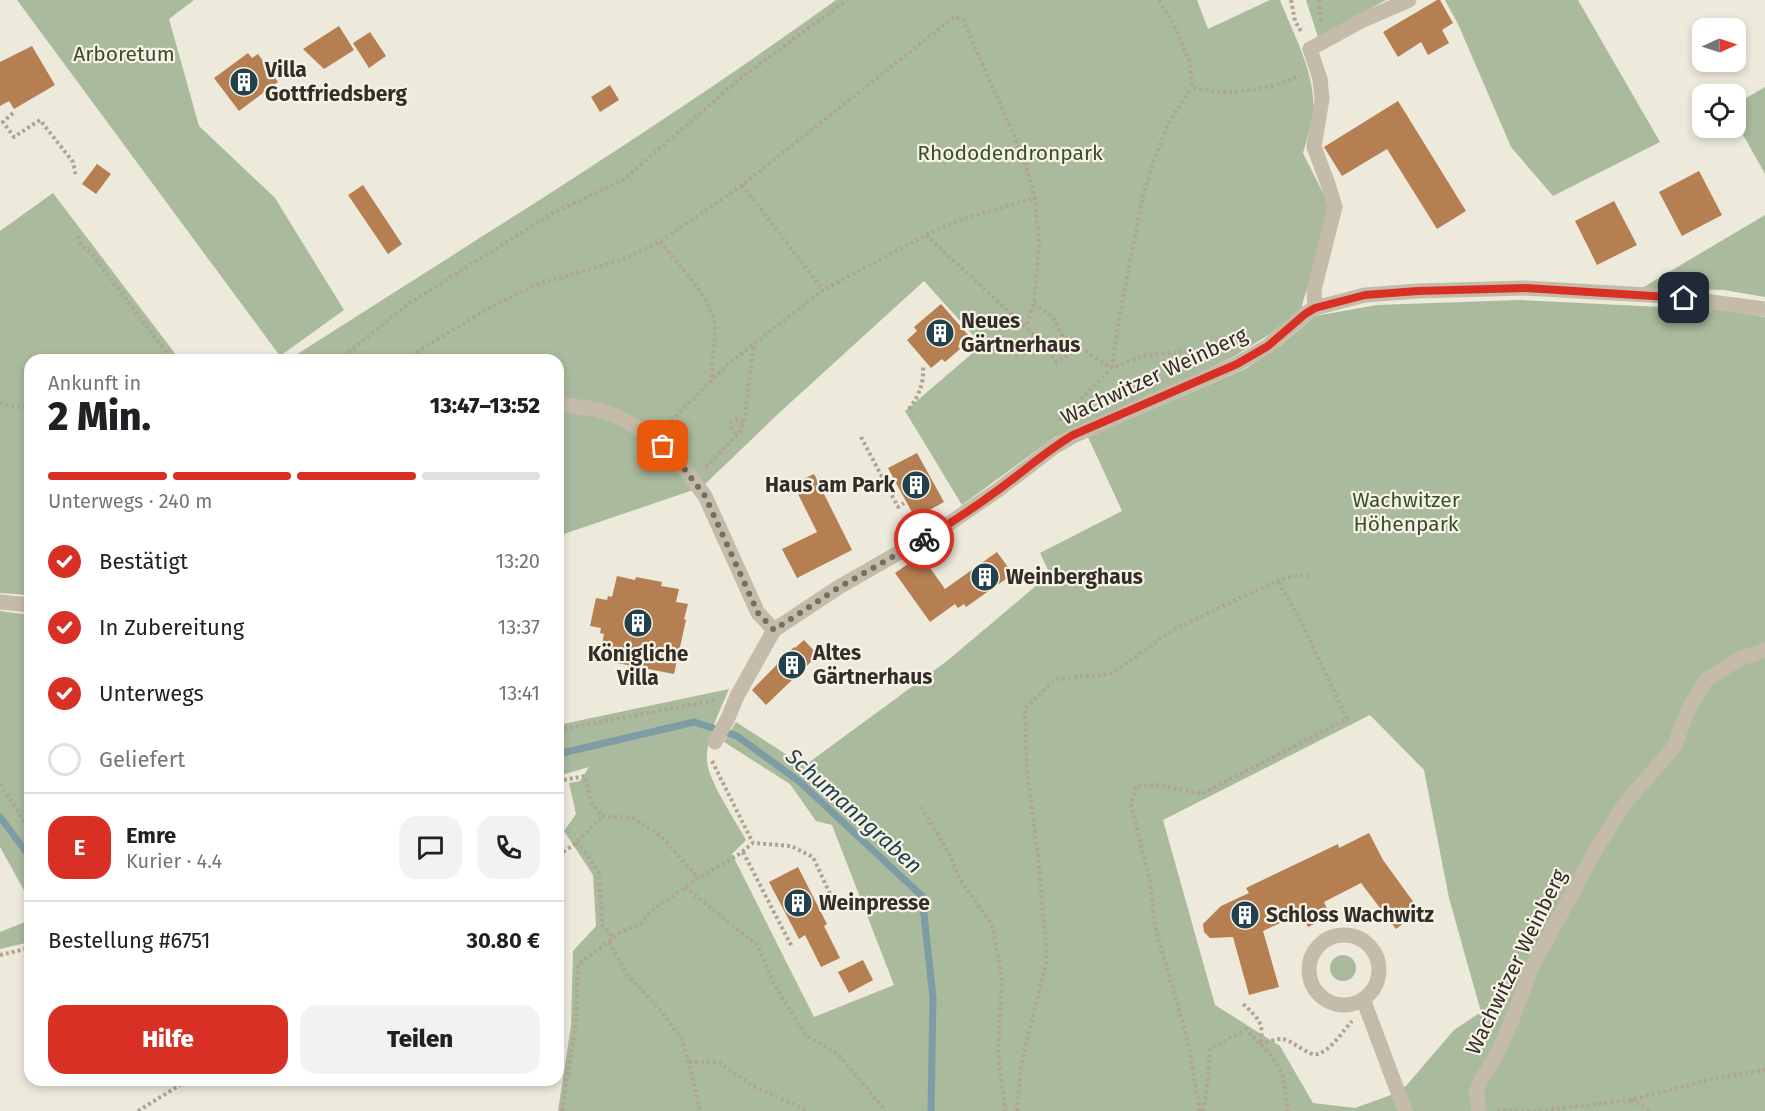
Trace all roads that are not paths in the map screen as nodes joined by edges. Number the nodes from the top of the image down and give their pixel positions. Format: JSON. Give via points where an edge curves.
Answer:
{"nodes":[{"id":1,"x":1409,"y":0,"type":"edge"},
{"id":2,"x":1315,"y":308,"type":"junction"},
{"id":3,"x":1765,"y":309,"type":"edge"},
{"id":4,"x":564,"y":404,"type":"edge"},
{"id":5,"x":0,"y":602,"type":"edge"},
{"id":6,"x":24,"y":604,"type":"edge"},
{"id":7,"x":774,"y":630,"type":"junction"},
{"id":8,"x":1765,"y":650,"type":"edge"},
{"id":9,"x":715,"y":741,"type":"road end"},
{"id":10,"x":1364,"y":1003,"type":"junction"},
{"id":11,"x":1478,"y":1110,"type":"edge"},
{"id":12,"x":1406,"y":1111,"type":"edge"}],
"edges":[{"from":1,"to":2,"type":"street","bridge":true,"via":[[1310,49],[1322,99],[1314,147],[1335,207],[1314,290]]},
{"from":2,"to":3,"type":"street","name":"Wachwitzer Weinberg","via":[[1365,295],[1526,288],[1666,296]]},
{"from":2,"to":7,"type":"street","name":"Wachwitzer Weinberg","via":[[1268,346],[1237,364],[1073,435],[947,525]]},
{"from":4,"to":7,"type":"street","via":[[619,417],[673,454],[705,496],[758,613]]},
{"from":5,"to":6,"type":"street"},
{"from":7,"to":9,"type":"street"},
{"from":8,"to":11,"type":"street","name":"Wachwitzer Weinberg","via":[[1739,659],[1706,680],[1689,708],[1674,747],[1626,801],[1596,849],[1530,970],[1494,1060],[1476,1093]]},
{"from":10,"to":10,"type":"street","via":[[1377,981],[1379,968],[1371,947],[1350,935],[1320,944],[1311,960],[1314,988],[1333,1003]]},
{"from":10,"to":12,"type":"street"}]}
